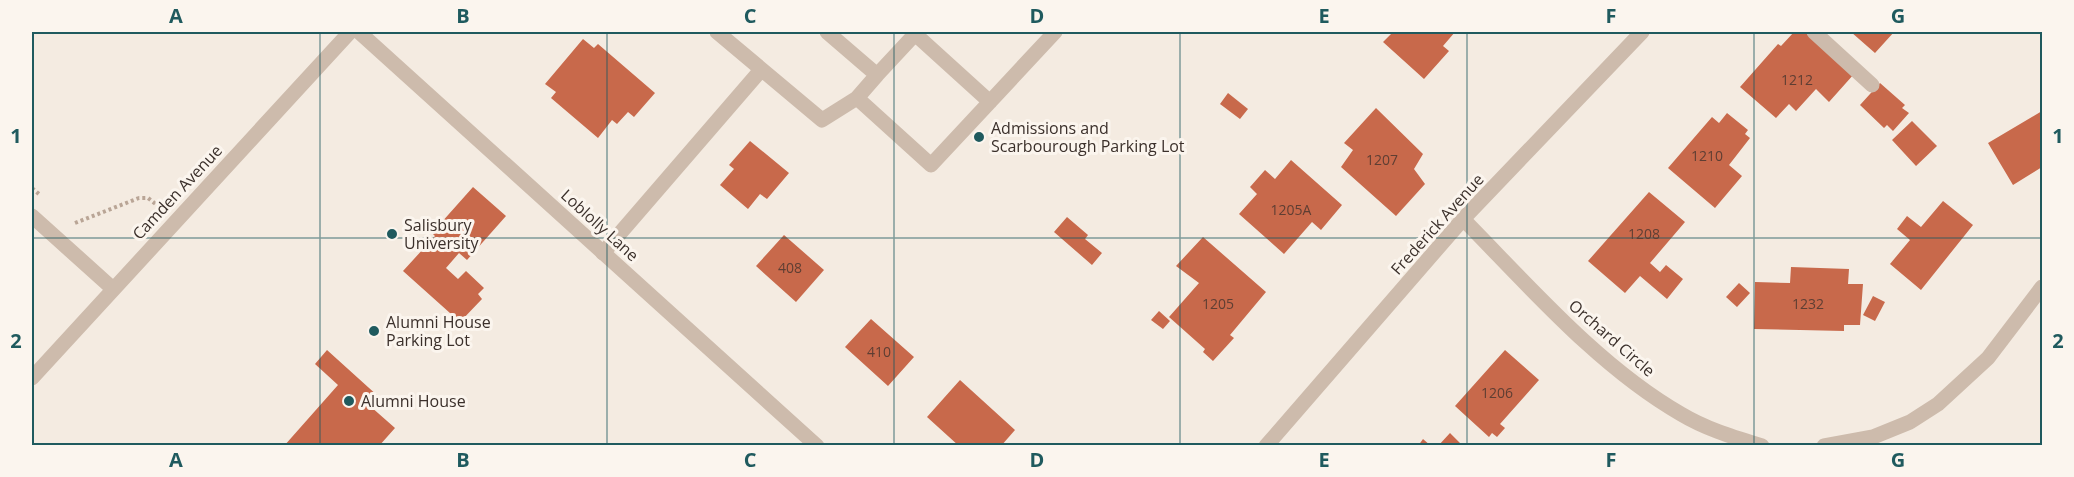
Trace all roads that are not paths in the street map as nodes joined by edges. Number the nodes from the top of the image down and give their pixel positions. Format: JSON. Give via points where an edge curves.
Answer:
{"nodes":[{"id":1,"x":351,"y":32,"type":"edge"},
{"id":2,"x":359,"y":32,"type":"edge"},
{"id":3,"x":717,"y":32,"type":"edge"},
{"id":4,"x":827,"y":32,"type":"edge"},
{"id":5,"x":1055,"y":32,"type":"edge"},
{"id":6,"x":1642,"y":32,"type":"edge"},
{"id":7,"x":1814,"y":32,"type":"edge"},
{"id":8,"x":916,"y":33,"type":"edge"},
{"id":9,"x":760,"y":70,"type":"junction"},
{"id":10,"x":877,"y":75,"type":"junction"},
{"id":11,"x":1872,"y":85,"type":"dead end"},
{"id":12,"x":857,"y":98,"type":"junction"},
{"id":13,"x":990,"y":102,"type":"junction"},
{"id":14,"x":32,"y":216,"type":"edge"},
{"id":15,"x":1463,"y":219,"type":"junction"},
{"id":16,"x":603,"y":253,"type":"junction"},
{"id":17,"x":112,"y":288,"type":"junction"},
{"id":18,"x":2043,"y":288,"type":"edge"},
{"id":19,"x":32,"y":378,"type":"edge"},
{"id":20,"x":817,"y":446,"type":"edge"},
{"id":21,"x":1266,"y":446,"type":"edge"},
{"id":22,"x":1761,"y":446,"type":"edge"},
{"id":23,"x":1824,"y":446,"type":"edge"}],
"edges":[{"from":1,"to":17,"type":"street","name":"Camden Avenue"},
{"from":2,"to":16,"type":"street","name":"Loblolly Lane"},
{"from":3,"to":9,"type":"street"},
{"from":4,"to":10,"type":"street"},
{"from":5,"to":13,"type":"street"},
{"from":6,"to":15,"type":"street","name":"Frederick Avenue"},
{"from":7,"to":11,"type":"street"},
{"from":8,"to":10,"type":"street"},
{"from":8,"to":13,"type":"street"},
{"from":9,"to":12,"type":"street","via":[[822,120]]},
{"from":9,"to":16,"type":"street"},
{"from":10,"to":12,"type":"street"},
{"from":12,"to":13,"type":"street","via":[[930,165]]},
{"from":14,"to":17,"type":"street"},
{"from":15,"to":21,"type":"street","name":"Frederick Avenue"},
{"from":15,"to":22,"type":"street","name":"Orchard Circle","via":[[1564,321],[1640,388],[1718,432]]},
{"from":16,"to":20,"type":"street","name":"Loblolly Lane"},
{"from":17,"to":19,"type":"street","name":"Camden Avenue"},
{"from":18,"to":23,"type":"street","via":[[1988,358],[1938,404],[1910,422],[1873,437]]}]}
